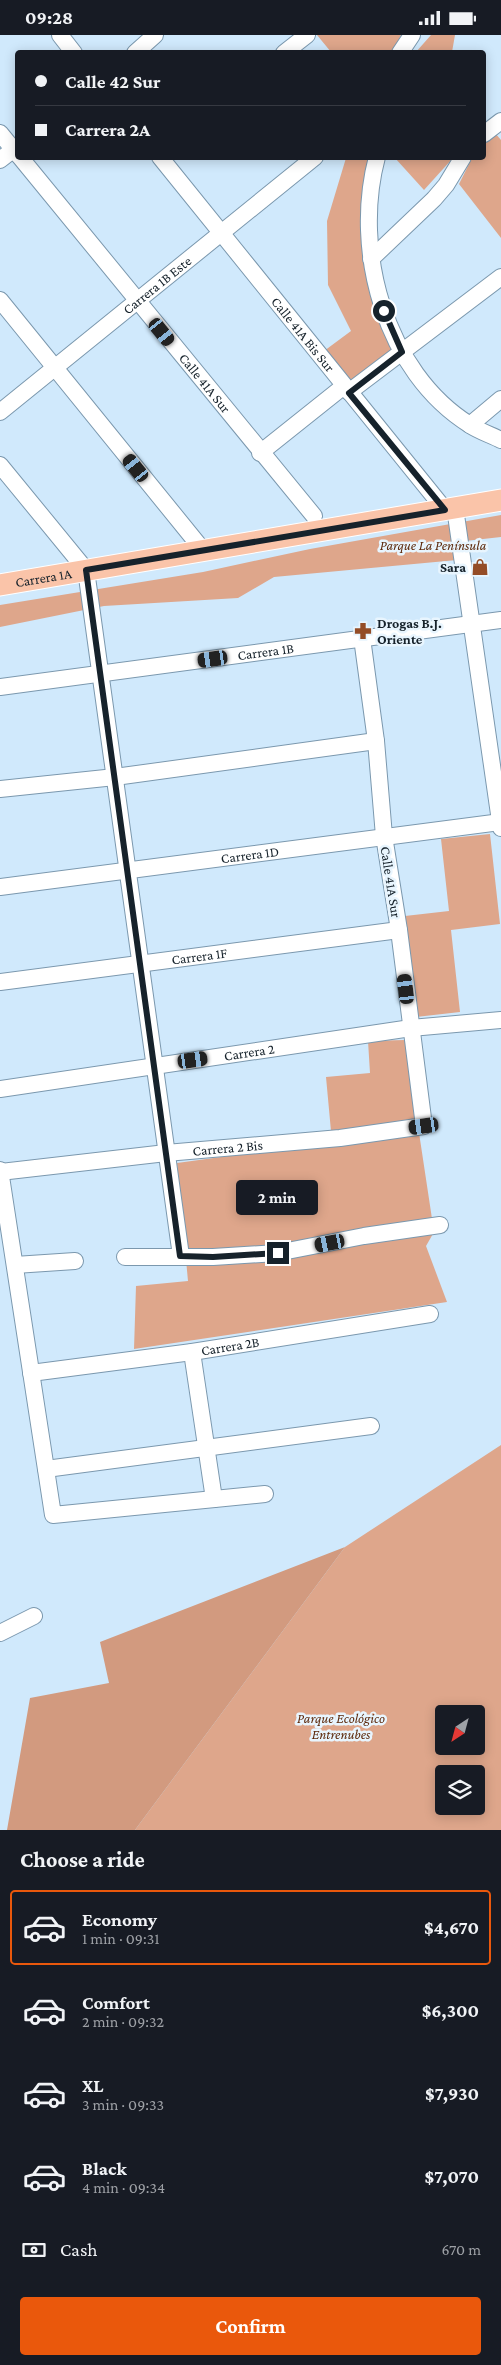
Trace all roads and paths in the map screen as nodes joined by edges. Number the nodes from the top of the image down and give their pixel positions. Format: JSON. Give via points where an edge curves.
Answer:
{"nodes":[{"id":1,"x":60,"y":35,"type":"edge"},
{"id":2,"x":155,"y":35,"type":"edge"},
{"id":3,"x":307,"y":35,"type":"edge"},
{"id":4,"x":412,"y":35,"type":"edge"},
{"id":5,"x":72,"y":50,"type":"edge"},
{"id":6,"x":138,"y":50,"type":"edge"},
{"id":7,"x":288,"y":50,"type":"edge"},
{"id":8,"x":402,"y":50,"type":"edge"},
{"id":9,"x":501,"y":121,"type":"edge"},
{"id":10,"x":486,"y":132,"type":"edge"},
{"id":11,"x":0,"y":133,"type":"edge"},
{"id":12,"x":15,"y":150,"type":"edge"},
{"id":13,"x":15,"y":153,"type":"edge"},
{"id":14,"x":0,"y":160,"type":"edge"},
{"id":15,"x":23,"y":160,"type":"edge"},
{"id":16,"x":162,"y":160,"type":"edge"},
{"id":17,"x":311,"y":160,"type":"edge"},
{"id":18,"x":377,"y":160,"type":"edge"},
{"id":19,"x":461,"y":160,"type":"edge"},
{"id":20,"x":221,"y":234,"type":"junction"},
{"id":21,"x":371,"y":259,"type":"junction"},
{"id":22,"x":501,"y":277,"type":"edge"},
{"id":23,"x":0,"y":300,"type":"edge"},
{"id":24,"x":137,"y":301,"type":"junction"},
{"id":25,"x":402,"y":352,"type":"junction"},
{"id":26,"x":55,"y":368,"type":"junction"},
{"id":27,"x":346,"y":389,"type":"junction"},
{"id":28,"x":501,"y":399,"type":"edge"},
{"id":29,"x":0,"y":412,"type":"edge"},
{"id":30,"x":470,"y":425,"type":"junction"},
{"id":31,"x":501,"y":440,"type":"edge"},
{"id":32,"x":260,"y":453,"type":"junction"},
{"id":33,"x":0,"y":465,"type":"edge"},
{"id":34,"x":501,"y":500,"type":"edge"},
{"id":35,"x":450,"y":509,"type":"junction"},
{"id":36,"x":314,"y":516,"type":"dead end"},
{"id":37,"x":202,"y":549,"type":"junction"},
{"id":38,"x":86,"y":570,"type":"junction"},
{"id":39,"x":0,"y":585,"type":"edge"},
{"id":40,"x":501,"y":620,"type":"edge"},
{"id":41,"x":471,"y":624,"type":"junction"},
{"id":42,"x":362,"y":638,"type":"junction"},
{"id":43,"x":101,"y":675,"type":"junction"},
{"id":44,"x":0,"y":687,"type":"edge"},
{"id":45,"x":493,"y":720,"type":"edge"},
{"id":46,"x":376,"y":741,"type":"junction"},
{"id":47,"x":115,"y":777,"type":"junction"},
{"id":48,"x":0,"y":789,"type":"edge"},
{"id":49,"x":501,"y":824,"type":"edge"},
{"id":50,"x":384,"y":836,"type":"junction"},
{"id":51,"x":128,"y":872,"type":"junction"},
{"id":52,"x":0,"y":887,"type":"edge"},
{"id":53,"x":399,"y":931,"type":"junction"},
{"id":54,"x":141,"y":965,"type":"junction"},
{"id":55,"x":0,"y":982,"type":"edge"},
{"id":56,"x":501,"y":1020,"type":"edge"},
{"id":57,"x":411,"y":1028,"type":"junction"},
{"id":58,"x":154,"y":1065,"type":"junction"},
{"id":59,"x":0,"y":1089,"type":"edge"},
{"id":60,"x":424,"y":1126,"type":"joint"},
{"id":61,"x":166,"y":1153,"type":"junction"},
{"id":62,"x":0,"y":1171,"type":"edge"},
{"id":63,"x":440,"y":1225,"type":"dead end"},
{"id":64,"x":180,"y":1256,"type":"junction"},
{"id":65,"x":125,"y":1257,"type":"dead end"},
{"id":66,"x":75,"y":1261,"type":"dead end"},
{"id":67,"x":15,"y":1265,"type":"junction"},
{"id":68,"x":430,"y":1314,"type":"dead end"},
{"id":69,"x":192,"y":1352,"type":"junction"},
{"id":70,"x":31,"y":1373,"type":"junction"},
{"id":71,"x":371,"y":1426,"type":"dead end"},
{"id":72,"x":205,"y":1448,"type":"junction"},
{"id":73,"x":46,"y":1469,"type":"junction"},
{"id":74,"x":265,"y":1494,"type":"dead end"},
{"id":75,"x":214,"y":1499,"type":"junction"},
{"id":76,"x":34,"y":1616,"type":"dead end"},
{"id":77,"x":0,"y":1633,"type":"edge"}],
"edges":[{"from":1,"to":5,"type":"street"},
{"from":2,"to":6,"type":"street"},
{"from":3,"to":7,"type":"street"},
{"from":4,"to":8,"type":"street"},
{"from":9,"to":10,"type":"street"},
{"from":11,"to":12,"type":"street","name":"Calle 41A Sur"},
{"from":13,"to":14,"type":"street"},
{"from":15,"to":24,"type":"street","name":"Calle 41A Sur"},
{"from":16,"to":20,"type":"street","name":"Calle 41A Bis Sur"},
{"from":17,"to":20,"type":"street","name":"Carrera 1B Este"},
{"from":18,"to":21,"type":"street","via":[[371,181]]},
{"from":19,"to":21,"type":"street","via":[[434,199]]},
{"from":20,"to":24,"type":"street","name":"Carrera 1B Este"},
{"from":20,"to":27,"type":"street","name":"Calle 41A Bis Sur"},
{"from":21,"to":25,"type":"street","via":[[384,311]]},
{"from":22,"to":25,"type":"street"},
{"from":23,"to":26,"type":"street"},
{"from":24,"to":26,"type":"street","name":"Carrera 1B Este"},
{"from":24,"to":32,"type":"street","name":"Calle 41A Sur"},
{"from":25,"to":27,"type":"street"},
{"from":25,"to":30,"type":"street","via":[[437,398]]},
{"from":26,"to":29,"type":"street","name":"Carrera 1B Este"},
{"from":26,"to":37,"type":"street"},
{"from":27,"to":32,"type":"street"},
{"from":27,"to":35,"type":"street","name":"Calle 41A Bis Sur"},
{"from":28,"to":30,"type":"street"},
{"from":30,"to":31,"type":"street"},
{"from":32,"to":36,"type":"street","name":"Calle 41A Sur"},
{"from":33,"to":38,"type":"street"},
{"from":34,"to":35,"type":"main road","name":"Carrera 1A"},
{"from":35,"to":37,"type":"main road","name":"Carrera 1A"},
{"from":35,"to":41,"type":"street"},
{"from":37,"to":38,"type":"main road","name":"Carrera 1A"},
{"from":38,"to":39,"type":"main road","name":"Carrera 1A"},
{"from":38,"to":43,"type":"street"},
{"from":40,"to":41,"type":"street","name":"Carrera 1B"},
{"from":41,"to":42,"type":"street","name":"Carrera 1B"},
{"from":41,"to":45,"type":"street"},
{"from":42,"to":43,"type":"street","name":"Carrera 1B"},
{"from":42,"to":46,"type":"street","name":"Calle 41A Sur"},
{"from":43,"to":44,"type":"street","name":"Carrera 1B"},
{"from":43,"to":47,"type":"street"},
{"from":45,"to":49,"type":"street"},
{"from":46,"to":47,"type":"street"},
{"from":46,"to":50,"type":"street","name":"Calle 41A Sur"},
{"from":47,"to":48,"type":"street"},
{"from":47,"to":51,"type":"street"},
{"from":49,"to":50,"type":"street","name":"Carrera 1D"},
{"from":50,"to":51,"type":"street","name":"Carrera 1D"},
{"from":50,"to":53,"type":"street","name":"Calle 41A Sur"},
{"from":51,"to":52,"type":"street","name":"Carrera 1D"},
{"from":51,"to":54,"type":"street"},
{"from":53,"to":54,"type":"street","name":"Carrera 1F"},
{"from":53,"to":57,"type":"street","name":"Calle 41A Sur"},
{"from":54,"to":55,"type":"street","name":"Carrera 1F"},
{"from":54,"to":58,"type":"street"},
{"from":56,"to":57,"type":"street","name":"Carrera 2"},
{"from":57,"to":58,"type":"street","name":"Carrera 2"},
{"from":57,"to":60,"type":"street","name":"Calle 41A Sur"},
{"from":58,"to":59,"type":"street","name":"Carrera 2"},
{"from":58,"to":61,"type":"street"},
{"from":60,"to":61,"type":"street","name":"Carrera 2 Bis","via":[[340,1138]]},
{"from":61,"to":62,"type":"street","name":"Carrera 2 Bis"},
{"from":61,"to":64,"type":"street"},
{"from":62,"to":67,"type":"street"},
{"from":63,"to":64,"type":"street","via":[[278,1253]]},
{"from":64,"to":65,"type":"street"},
{"from":66,"to":67,"type":"street"},
{"from":67,"to":70,"type":"street"},
{"from":68,"to":69,"type":"street","name":"Carrera 2B"},
{"from":69,"to":70,"type":"street","name":"Carrera 2B"},
{"from":69,"to":72,"type":"street"},
{"from":70,"to":73,"type":"street"},
{"from":71,"to":72,"type":"street"},
{"from":72,"to":73,"type":"street"},
{"from":72,"to":75,"type":"street"},
{"from":73,"to":75,"type":"street","via":[[53,1515]]},
{"from":74,"to":75,"type":"street"},
{"from":76,"to":77,"type":"street"}]}
